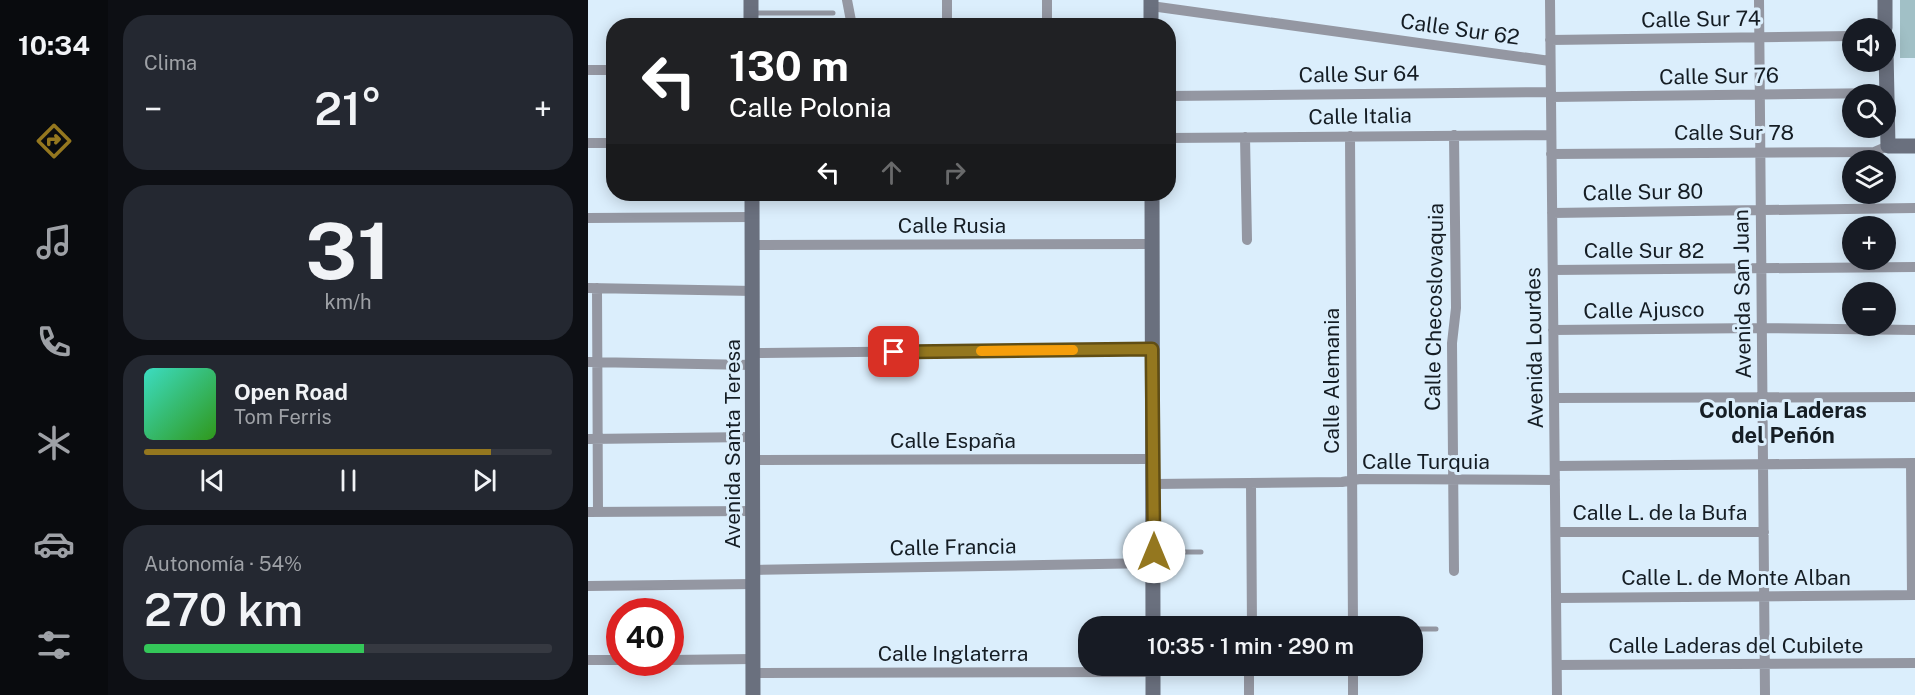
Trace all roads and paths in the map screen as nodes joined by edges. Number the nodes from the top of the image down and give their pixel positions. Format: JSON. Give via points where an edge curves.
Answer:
{"nodes":[{"id":1,"x":847,"y":0,"type":"edge"},
{"id":2,"x":947,"y":0,"type":"edge"},
{"id":3,"x":1047,"y":0,"type":"edge"},
{"id":4,"x":1550,"y":0,"type":"edge"},
{"id":5,"x":1759,"y":0,"type":"edge"},
{"id":6,"x":1885,"y":0,"type":"edge"},
{"id":7,"x":1151,"y":3,"type":"edge"},
{"id":8,"x":751,"y":13,"type":"edge"},
{"id":9,"x":833,"y":13,"type":"dead end"},
{"id":10,"x":850,"y":18,"type":"edge"},
{"id":11,"x":947,"y":18,"type":"edge"},
{"id":12,"x":1047,"y":18,"type":"edge"},
{"id":13,"x":1885,"y":18,"type":"edge"},
{"id":14,"x":1842,"y":36,"type":"edge"},
{"id":15,"x":1759,"y":38,"type":"junction"},
{"id":16,"x":1550,"y":40,"type":"junction"},
{"id":17,"x":1550,"y":61,"type":"junction"},
{"id":18,"x":588,"y":70,"type":"edge"},
{"id":19,"x":606,"y":70,"type":"edge"},
{"id":20,"x":1551,"y":94,"type":"junction"},
{"id":21,"x":1842,"y":94,"type":"edge"},
{"id":22,"x":1760,"y":95,"type":"junction"},
{"id":23,"x":1176,"y":96,"type":"edge"},
{"id":24,"x":1454,"y":135,"type":"junction"},
{"id":25,"x":1551,"y":135,"type":"junction"},
{"id":26,"x":1350,"y":136,"type":"junction"},
{"id":27,"x":1245,"y":137,"type":"junction"},
{"id":28,"x":1176,"y":138,"type":"edge"},
{"id":29,"x":1888,"y":138,"type":"edge"},
{"id":30,"x":588,"y":143,"type":"edge"},
{"id":31,"x":606,"y":143,"type":"edge"},
{"id":32,"x":1888,"y":146,"type":"junction"},
{"id":33,"x":1915,"y":146,"type":"edge"},
{"id":34,"x":1760,"y":153,"type":"junction"},
{"id":35,"x":1551,"y":154,"type":"junction"},
{"id":36,"x":752,"y":201,"type":"edge"},
{"id":37,"x":1152,"y":201,"type":"edge"},
{"id":38,"x":1915,"y":208,"type":"edge"},
{"id":39,"x":1760,"y":210,"type":"junction"},
{"id":40,"x":1552,"y":213,"type":"junction"},
{"id":41,"x":753,"y":217,"type":"junction"},
{"id":42,"x":588,"y":218,"type":"edge"},
{"id":43,"x":1247,"y":240,"type":"dead end"},
{"id":44,"x":1152,"y":244,"type":"junction"},
{"id":45,"x":753,"y":245,"type":"junction"},
{"id":46,"x":1915,"y":267,"type":"edge"},
{"id":47,"x":1761,"y":269,"type":"junction"},
{"id":48,"x":1552,"y":270,"type":"junction"},
{"id":49,"x":593,"y":288,"type":"edge"},
{"id":50,"x":754,"y":291,"type":"junction"},
{"id":51,"x":1762,"y":328,"type":"junction"},
{"id":52,"x":1552,"y":330,"type":"junction"},
{"id":53,"x":1915,"y":330,"type":"edge"},
{"id":54,"x":1152,"y":349,"type":"junction"},
{"id":55,"x":753,"y":359,"type":"junction"},
{"id":56,"x":593,"y":362,"type":"edge"},
{"id":57,"x":1763,"y":396,"type":"junction"},
{"id":58,"x":1915,"y":397,"type":"edge"},
{"id":59,"x":1554,"y":398,"type":"junction"},
{"id":60,"x":753,"y":437,"type":"junction"},
{"id":61,"x":593,"y":439,"type":"edge"},
{"id":62,"x":1153,"y":459,"type":"junction"},
{"id":63,"x":753,"y":460,"type":"junction"},
{"id":64,"x":1913,"y":463,"type":"edge"},
{"id":65,"x":1764,"y":464,"type":"junction"},
{"id":66,"x":1555,"y":466,"type":"junction"},
{"id":67,"x":1351,"y":480,"type":"junction"},
{"id":68,"x":1453,"y":480,"type":"junction"},
{"id":69,"x":1555,"y":480,"type":"junction"},
{"id":70,"x":1153,"y":484,"type":"junction"},
{"id":71,"x":1251,"y":484,"type":"junction"},
{"id":72,"x":753,"y":511,"type":"junction"},
{"id":73,"x":593,"y":512,"type":"edge"},
{"id":74,"x":1557,"y":532,"type":"junction"},
{"id":75,"x":1764,"y":532,"type":"junction"},
{"id":76,"x":1201,"y":552,"type":"dead end"},
{"id":77,"x":1154,"y":558,"type":"junction"},
{"id":78,"x":1454,"y":571,"type":"dead end"},
{"id":79,"x":753,"y":577,"type":"junction"},
{"id":80,"x":588,"y":586,"type":"edge"},
{"id":81,"x":1913,"y":595,"type":"edge"},
{"id":82,"x":1764,"y":597,"type":"junction"},
{"id":83,"x":1557,"y":598,"type":"junction"},
{"id":84,"x":1153,"y":616,"type":"edge"},
{"id":85,"x":1252,"y":616,"type":"edge"},
{"id":86,"x":1353,"y":616,"type":"edge"},
{"id":87,"x":1423,"y":628,"type":"edge"},
{"id":88,"x":1436,"y":629,"type":"dead end"},
{"id":89,"x":588,"y":660,"type":"edge"},
{"id":90,"x":606,"y":660,"type":"edge"},
{"id":91,"x":684,"y":661,"type":"edge"},
{"id":92,"x":1915,"y":663,"type":"edge"},
{"id":93,"x":1557,"y":665,"type":"junction"},
{"id":94,"x":1765,"y":665,"type":"junction"},
{"id":95,"x":753,"y":666,"type":"junction"},
{"id":96,"x":1078,"y":668,"type":"edge"},
{"id":97,"x":1153,"y":676,"type":"edge"},
{"id":98,"x":1249,"y":676,"type":"edge"},
{"id":99,"x":1353,"y":676,"type":"edge"},
{"id":100,"x":753,"y":695,"type":"edge"},
{"id":101,"x":1153,"y":695,"type":"edge"},
{"id":102,"x":1249,"y":695,"type":"edge"},
{"id":103,"x":1353,"y":695,"type":"edge"},
{"id":104,"x":1557,"y":695,"type":"edge"},
{"id":105,"x":1765,"y":695,"type":"edge"}],
"edges":[{"from":1,"to":10,"type":"street"},
{"from":2,"to":11,"type":"street"},
{"from":3,"to":12,"type":"street"},
{"from":4,"to":16,"type":"street","name":"Avenida Lourdes"},
{"from":5,"to":15,"type":"street","name":"Avenida San Juan"},
{"from":6,"to":13,"type":"street"},
{"from":7,"to":17,"type":"street","name":"Calle Sur 62"},
{"from":8,"to":9,"type":"lane"},
{"from":14,"to":15,"type":"street","name":"Calle Sur 74"},
{"from":15,"to":16,"type":"street","name":"Calle Sur 74"},
{"from":15,"to":22,"type":"street","name":"Avenida San Juan"},
{"from":16,"to":17,"type":"street","name":"Avenida Lourdes"},
{"from":17,"to":20,"type":"street","name":"Avenida Lourdes"},
{"from":18,"to":19,"type":"street"},
{"from":20,"to":22,"type":"street","name":"Calle Sur 76"},
{"from":20,"to":23,"type":"street","name":"Calle Sur 64"},
{"from":20,"to":25,"type":"street","name":"Avenida Lourdes"},
{"from":21,"to":22,"type":"street","name":"Calle Sur 76"},
{"from":22,"to":34,"type":"street","name":"Avenida San Juan"},
{"from":24,"to":25,"type":"street","name":"Calle Italia"},
{"from":24,"to":26,"type":"street","name":"Calle Italia"},
{"from":24,"to":68,"type":"street","name":"Calle Checoslovaquia"},
{"from":25,"to":35,"type":"street","name":"Avenida Lourdes"},
{"from":26,"to":27,"type":"street","name":"Calle Italia"},
{"from":26,"to":67,"type":"street","name":"Calle Alemania"},
{"from":27,"to":28,"type":"street","name":"Calle Italia"},
{"from":27,"to":43,"type":"street"},
{"from":29,"to":32,"type":"street"},
{"from":30,"to":31,"type":"street"},
{"from":32,"to":33,"type":"street","name":"Calle Sur 78"},
{"from":32,"to":34,"type":"street","name":"Calle Sur 78","via":[[1874,152]]},
{"from":34,"to":35,"type":"street","name":"Calle Sur 78"},
{"from":34,"to":39,"type":"street","name":"Avenida San Juan"},
{"from":35,"to":40,"type":"street","name":"Avenida Lourdes"},
{"from":36,"to":41,"type":"street","name":"Avenida Santa Teresa"},
{"from":37,"to":44,"type":"street"},
{"from":38,"to":39,"type":"street","name":"Calle Sur 80"},
{"from":39,"to":40,"type":"street","name":"Calle Sur 80"},
{"from":39,"to":47,"type":"street","name":"Avenida San Juan"},
{"from":40,"to":48,"type":"street","name":"Avenida Lourdes"},
{"from":41,"to":42,"type":"street"},
{"from":41,"to":45,"type":"street","name":"Avenida Santa Teresa"},
{"from":44,"to":45,"type":"street","name":"Calle Rusia"},
{"from":44,"to":54,"type":"street"},
{"from":45,"to":50,"type":"street","name":"Avenida Santa Teresa"},
{"from":46,"to":47,"type":"street","name":"Calle Sur 82"},
{"from":47,"to":48,"type":"street","name":"Calle Sur 82"},
{"from":47,"to":51,"type":"street","name":"Avenida San Juan"},
{"from":48,"to":52,"type":"street","name":"Avenida Lourdes"},
{"from":49,"to":50,"type":"street"},
{"from":49,"to":56,"type":"street"},
{"from":50,"to":55,"type":"street","name":"Avenida Santa Teresa"},
{"from":51,"to":52,"type":"street","name":"Calle Ajusco"},
{"from":51,"to":53,"type":"street","name":"Calle Ajusco"},
{"from":51,"to":57,"type":"street","name":"Avenida San Juan"},
{"from":52,"to":59,"type":"street","name":"Avenida Lourdes"},
{"from":54,"to":55,"type":"street"},
{"from":54,"to":62,"type":"street"},
{"from":55,"to":56,"type":"street"},
{"from":55,"to":60,"type":"street","name":"Avenida Santa Teresa"},
{"from":56,"to":61,"type":"street"},
{"from":57,"to":58,"type":"street"},
{"from":57,"to":59,"type":"street"},
{"from":57,"to":65,"type":"street","name":"Avenida San Juan"},
{"from":59,"to":66,"type":"street","name":"Avenida Lourdes"},
{"from":60,"to":61,"type":"street"},
{"from":60,"to":63,"type":"street","name":"Avenida Santa Teresa"},
{"from":61,"to":73,"type":"street"},
{"from":62,"to":63,"type":"street","name":"Calle España"},
{"from":62,"to":70,"type":"street"},
{"from":63,"to":72,"type":"street","name":"Avenida Santa Teresa"},
{"from":64,"to":65,"type":"street"},
{"from":64,"to":81,"type":"street"},
{"from":65,"to":66,"type":"street"},
{"from":65,"to":75,"type":"street","name":"Avenida San Juan"},
{"from":66,"to":69,"type":"street","name":"Avenida Lourdes"},
{"from":67,"to":68,"type":"street","name":"Calle Turquia"},
{"from":67,"to":71,"type":"street","name":"Calle Turquia"},
{"from":67,"to":86,"type":"street","name":"Calle Alemania"},
{"from":68,"to":69,"type":"street","name":"Calle Turquia"},
{"from":68,"to":78,"type":"street","name":"Calle Checoslovaquia"},
{"from":69,"to":74,"type":"street","name":"Avenida Lourdes"},
{"from":70,"to":71,"type":"street","name":"Calle Turquia"},
{"from":70,"to":77,"type":"street"},
{"from":71,"to":85,"type":"street"},
{"from":72,"to":73,"type":"street"},
{"from":72,"to":79,"type":"street","name":"Avenida Santa Teresa"},
{"from":74,"to":75,"type":"street","name":"Calle L. de la Bufa"},
{"from":74,"to":83,"type":"street","name":"Avenida Lourdes"},
{"from":75,"to":82,"type":"street","name":"Avenida San Juan"},
{"from":76,"to":77,"type":"lane"},
{"from":77,"to":79,"type":"street","name":"Calle Francia"},
{"from":77,"to":84,"type":"street"},
{"from":79,"to":80,"type":"street","name":"Calle Francia"},
{"from":79,"to":95,"type":"street","name":"Avenida Santa Teresa"},
{"from":81,"to":82,"type":"street","name":"Calle L. de Monte Alban"},
{"from":82,"to":83,"type":"street","name":"Calle L. de Monte Alban"},
{"from":82,"to":94,"type":"street","name":"Avenida San Juan"},
{"from":83,"to":93,"type":"street","name":"Avenida Lourdes"},
{"from":87,"to":88,"type":"lane"},
{"from":89,"to":90,"type":"street"},
{"from":91,"to":95,"type":"street","name":"Calle Inglaterra"},
{"from":92,"to":94,"type":"street","name":"Calle Laderas del Cubilete"},
{"from":93,"to":94,"type":"street","name":"Calle Laderas del Cubilete"},
{"from":93,"to":104,"type":"street","name":"Avenida Lourdes"},
{"from":94,"to":105,"type":"street","name":"Avenida San Juan"},
{"from":95,"to":96,"type":"street","name":"Calle Inglaterra"},
{"from":95,"to":100,"type":"street","name":"Avenida Santa Teresa"},
{"from":97,"to":101,"type":"street"},
{"from":98,"to":102,"type":"street"},
{"from":99,"to":103,"type":"street"}]}
